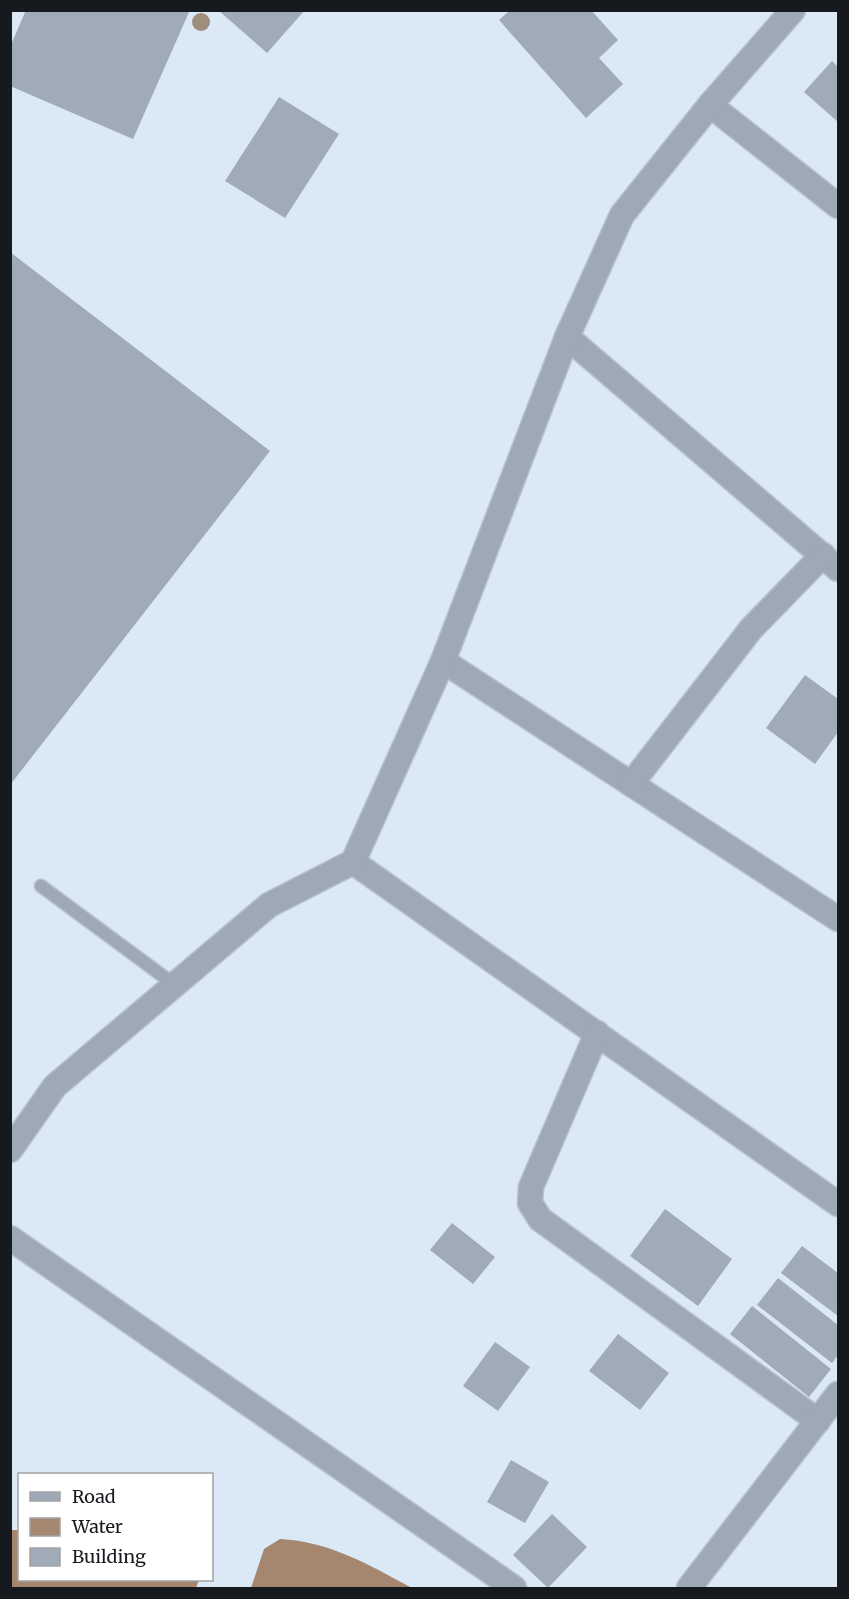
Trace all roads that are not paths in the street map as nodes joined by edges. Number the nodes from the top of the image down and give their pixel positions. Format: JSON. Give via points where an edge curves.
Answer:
{"nodes":[{"id":1,"x":793,"y":10,"type":"edge"},
{"id":2,"x":710,"y":105,"type":"junction"},
{"id":3,"x":838,"y":206,"type":"edge"},
{"id":4,"x":567,"y":337,"type":"junction"},
{"id":5,"x":831,"y":562,"type":"edge"},
{"id":6,"x":443,"y":661,"type":"junction"},
{"id":7,"x":631,"y":784,"type":"junction"},
{"id":8,"x":353,"y":862,"type":"junction"},
{"id":9,"x":40,"y":886,"type":"dead end"},
{"id":10,"x":838,"y":919,"type":"edge"},
{"id":11,"x":175,"y":985,"type":"junction"},
{"id":12,"x":597,"y":1034,"type":"junction"},
{"id":13,"x":10,"y":1150,"type":"edge"},
{"id":14,"x":838,"y":1204,"type":"edge"},
{"id":15,"x":10,"y":1238,"type":"edge"},
{"id":16,"x":838,"y":1394,"type":"edge"},
{"id":17,"x":818,"y":1421,"type":"junction"},
{"id":18,"x":514,"y":1588,"type":"edge"},
{"id":19,"x":689,"y":1588,"type":"edge"}],
"edges":[{"from":1,"to":2,"type":"street"},
{"from":2,"to":3,"type":"street"},
{"from":2,"to":4,"type":"street","via":[[622,215]]},
{"from":4,"to":5,"type":"street"},
{"from":4,"to":6,"type":"street"},
{"from":5,"to":7,"type":"street","via":[[751,629]]},
{"from":6,"to":7,"type":"street"},
{"from":6,"to":8,"type":"street"},
{"from":7,"to":10,"type":"street"},
{"from":8,"to":11,"type":"street","via":[[269,905]]},
{"from":8,"to":12,"type":"street"},
{"from":9,"to":11,"type":"lane"},
{"from":11,"to":13,"type":"street","via":[[55,1086]]},
{"from":12,"to":14,"type":"street"},
{"from":12,"to":17,"type":"street","via":[[531,1186],[530,1203],[540,1219]]},
{"from":15,"to":18,"type":"street"},
{"from":16,"to":17,"type":"street"},
{"from":17,"to":19,"type":"street"}]}
